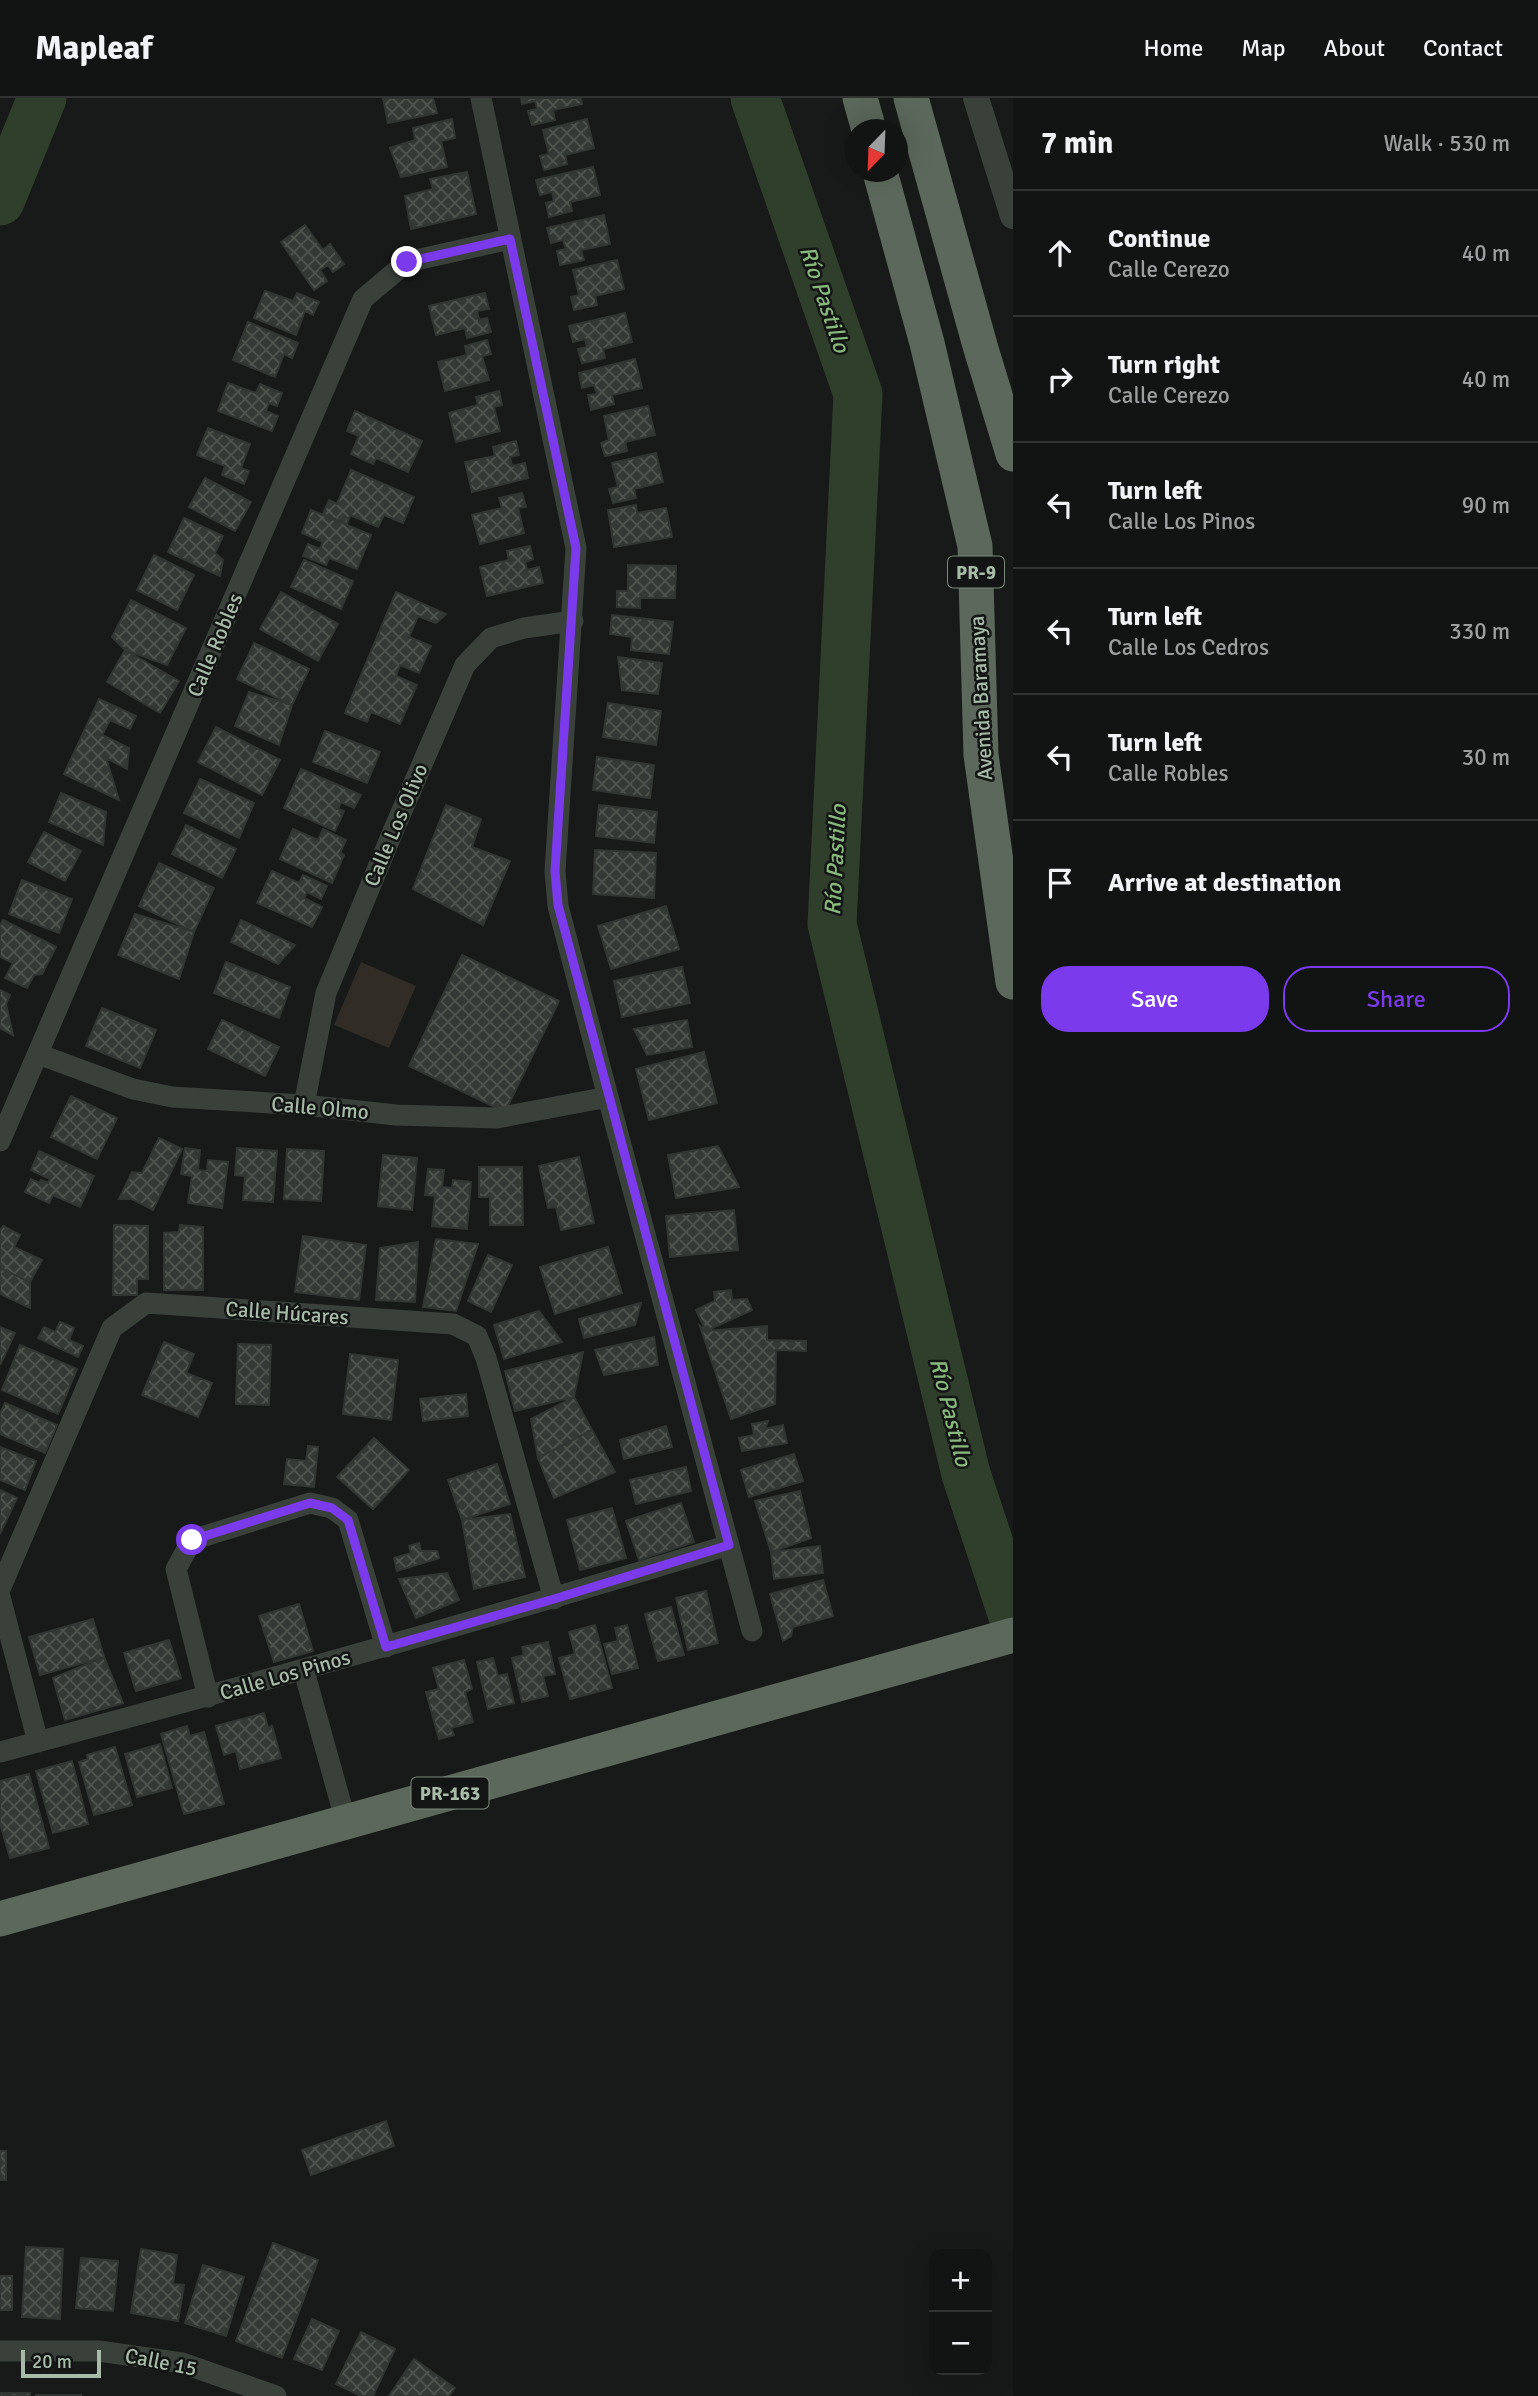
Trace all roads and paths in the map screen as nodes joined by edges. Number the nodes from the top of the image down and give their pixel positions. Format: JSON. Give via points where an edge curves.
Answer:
{"nodes":[{"id":1,"x":481,"y":98,"type":"edge"},
{"id":2,"x":860,"y":98,"type":"edge"},
{"id":3,"x":911,"y":98,"type":"edge"},
{"id":4,"x":976,"y":98,"type":"edge"},
{"id":5,"x":866,"y":119,"type":"edge"},
{"id":6,"x":883,"y":182,"type":"edge"},
{"id":7,"x":1013,"y":216,"type":"edge"},
{"id":8,"x":510,"y":239,"type":"junction"},
{"id":9,"x":1013,"y":454,"type":"edge"},
{"id":10,"x":573,"y":621,"type":"junction"},
{"id":11,"x":1013,"y":982,"type":"edge"},
{"id":12,"x":38,"y":1054,"type":"junction"},
{"id":13,"x":608,"y":1097,"type":"junction"},
{"id":14,"x":304,"y":1105,"type":"junction"},
{"id":15,"x":0,"y":1141,"type":"edge"},
{"id":16,"x":729,"y":1545,"type":"junction"},
{"id":17,"x":0,"y":1589,"type":"edge"},
{"id":18,"x":0,"y":1597,"type":"edge"},
{"id":19,"x":554,"y":1599,"type":"junction"},
{"id":20,"x":752,"y":1631,"type":"dead end"},
{"id":21,"x":1013,"y":1635,"type":"edge"},
{"id":22,"x":386,"y":1647,"type":"junction"},
{"id":23,"x":304,"y":1671,"type":"junction"},
{"id":24,"x":208,"y":1697,"type":"junction"},
{"id":25,"x":38,"y":1742,"type":"junction"},
{"id":26,"x":0,"y":1752,"type":"edge"},
{"id":27,"x":346,"y":1822,"type":"junction"},
{"id":28,"x":0,"y":1919,"type":"edge"},
{"id":29,"x":0,"y":2351,"type":"edge"},
{"id":30,"x":276,"y":2396,"type":"edge"}],
"edges":[{"from":1,"to":8,"type":"street"},
{"from":2,"to":5,"type":"highway"},
{"from":3,"to":9,"type":"highway"},
{"from":4,"to":7,"type":"street"},
{"from":6,"to":11,"type":"highway","name":"Avenida Baramaya","number":"PR-9","via":[[927,342],[975,546],[981,755]]},
{"from":8,"to":10,"type":"street","via":[[576,548]]},
{"from":8,"to":12,"type":"street","name":"Calle Robles","via":[[407,262],[363,299]]},
{"from":10,"to":13,"type":"street","via":[[555,871],[558,905]]},
{"from":10,"to":14,"type":"street","name":"Calle Los Olivo","via":[[491,638],[465,665],[326,993]]},
{"from":12,"to":14,"type":"street","name":"Calle Olmo","via":[[133,1089],[172,1097]]},
{"from":12,"to":15,"type":"street","name":"Calle Robles"},
{"from":13,"to":14,"type":"street","name":"Calle Olmo","via":[[497,1118],[396,1115]]},
{"from":13,"to":16,"type":"street"},
{"from":16,"to":19,"type":"street","name":"Calle Los Pinos"},
{"from":16,"to":20,"type":"street"},
{"from":17,"to":19,"type":"street","name":"Calle Húcares","via":[[112,1328],[146,1303],[453,1324],[477,1336]]},
{"from":18,"to":25,"type":"street"},
{"from":19,"to":22,"type":"street","name":"Calle Los Pinos"},
{"from":21,"to":27,"type":"highway","number":"PR-163"},
{"from":22,"to":23,"type":"street","name":"Calle Los Pinos"},
{"from":22,"to":24,"type":"street","via":[[348,1520],[332,1508],[310,1503],[192,1540],[176,1569]]},
{"from":23,"to":24,"type":"street","name":"Calle Los Pinos"},
{"from":23,"to":27,"type":"street"},
{"from":24,"to":25,"type":"street","name":"Calle Los Pinos"},
{"from":25,"to":26,"type":"street","name":"Calle Los Pinos"},
{"from":27,"to":28,"type":"highway","number":"PR-163"},
{"from":29,"to":30,"type":"street","name":"Calle 15","via":[[99,2351],[182,2363]]}]}
